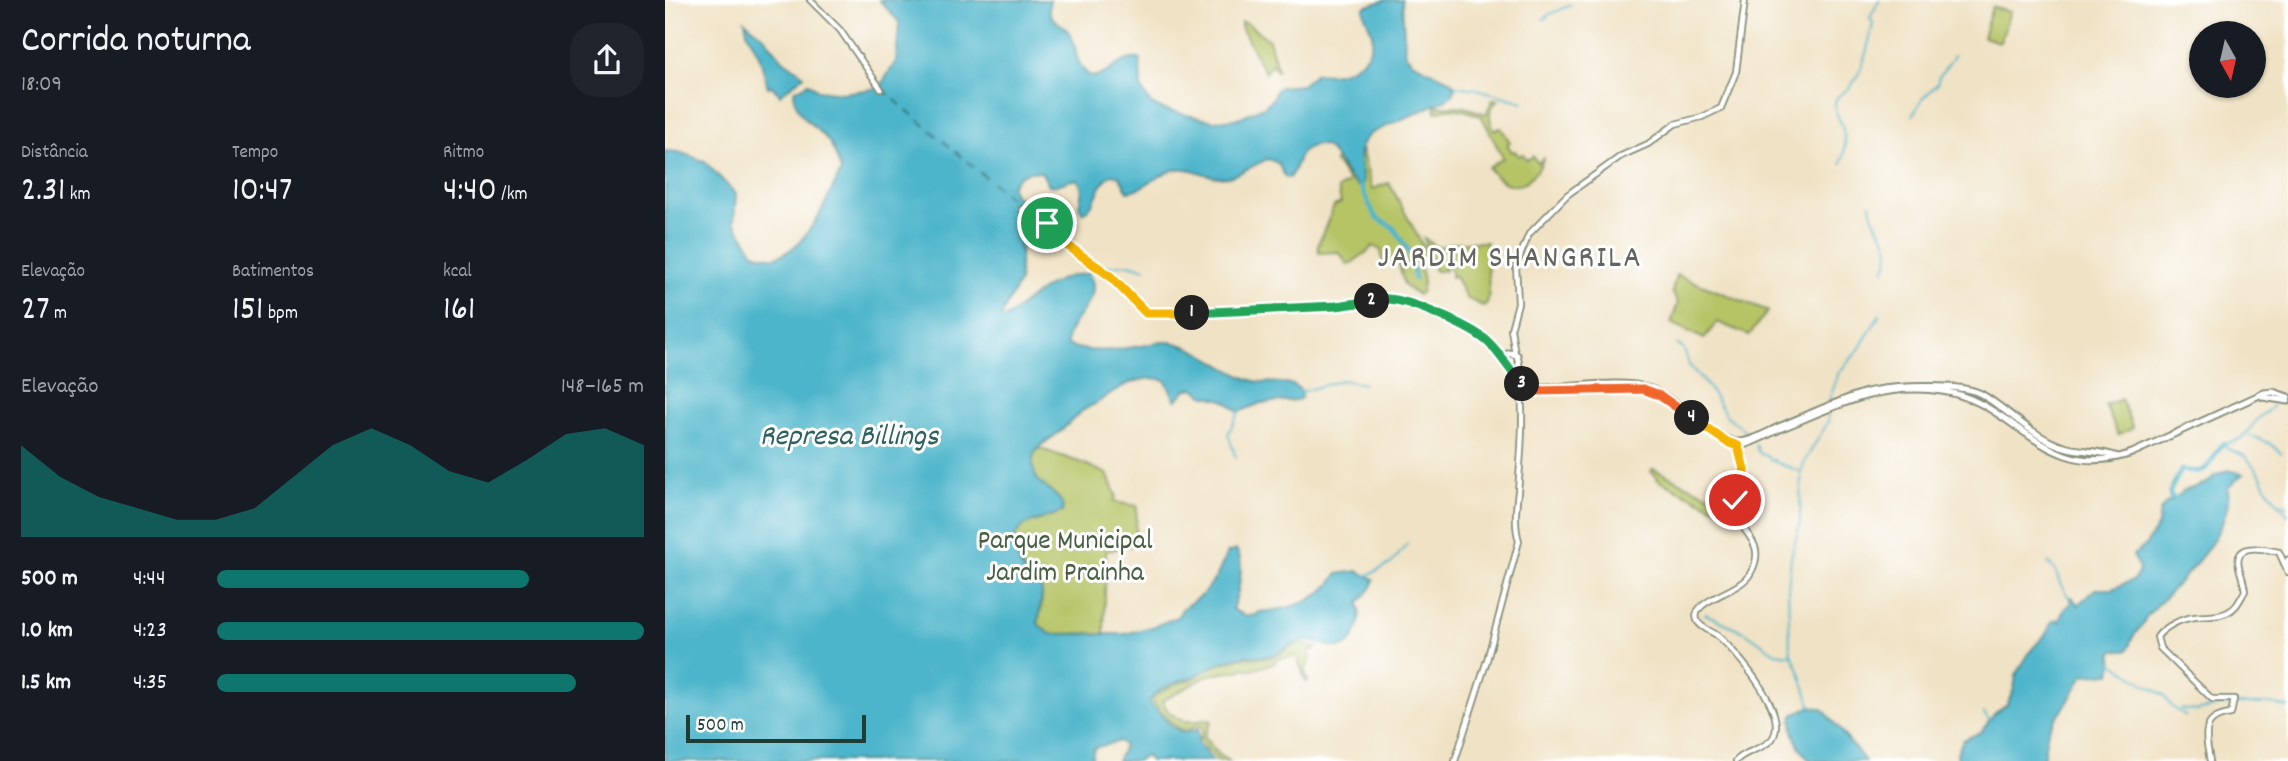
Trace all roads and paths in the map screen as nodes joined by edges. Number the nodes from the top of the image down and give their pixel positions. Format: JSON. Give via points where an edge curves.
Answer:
{"nodes":[{"id":1,"x":810,"y":0,"type":"edge"},
{"id":2,"x":1745,"y":0,"type":"edge"},
{"id":3,"x":881,"y":89,"type":"dead end"},
{"id":4,"x":1023,"y":208,"type":"dead end"},
{"id":5,"x":1513,"y":342,"type":"junction"},
{"id":6,"x":1496,"y":351,"type":"junction"},
{"id":7,"x":1507,"y":354,"type":"junction"},
{"id":8,"x":1515,"y":354,"type":"junction"},
{"id":9,"x":1504,"y":362,"type":"junction"},
{"id":10,"x":1518,"y":369,"type":"junction"},
{"id":11,"x":1511,"y":371,"type":"junction"},
{"id":12,"x":1518,"y":379,"type":"junction"},
{"id":13,"x":1525,"y":385,"type":"junction"},
{"id":14,"x":1533,"y":391,"type":"junction"},
{"id":15,"x":2267,"y":395,"type":"junction"},
{"id":16,"x":1522,"y":396,"type":"junction"},
{"id":17,"x":2288,"y":399,"type":"edge"},
{"id":18,"x":2045,"y":438,"type":"junction"},
{"id":19,"x":2035,"y":441,"type":"junction"},
{"id":20,"x":1740,"y":446,"type":"junction"},
{"id":21,"x":2048,"y":448,"type":"junction"},
{"id":22,"x":2108,"y":456,"type":"junction"},
{"id":23,"x":2287,"y":564,"type":"edge"},
{"id":24,"x":2288,"y":572,"type":"edge"},
{"id":25,"x":1455,"y":761,"type":"edge"},
{"id":26,"x":1736,"y":761,"type":"edge"},
{"id":27,"x":2210,"y":761,"type":"edge"}],
"edges":[{"from":1,"to":3,"type":"main road","via":[[840,30]]},
{"from":2,"to":5,"type":"main road","via":[[1736,72],[1721,108],[1671,126],[1648,144],[1621,156],[1567,194],[1529,234],[1515,266],[1518,303]]},
{"from":4,"to":6,"type":"main road","via":[[1106,272],[1146,313],[1336,306],[1390,299],[1450,320],[1479,335]]},
{"from":5,"to":7,"type":"main road"},
{"from":5,"to":8,"type":"main road"},
{"from":6,"to":7,"type":"main road"},
{"from":6,"to":9,"type":"main road"},
{"from":7,"to":8,"type":"main road"},
{"from":7,"to":9,"type":"main road"},
{"from":8,"to":10,"type":"main road"},
{"from":9,"to":11,"type":"main road"},
{"from":10,"to":11,"type":"main road"},
{"from":10,"to":13,"type":"main road"},
{"from":11,"to":12,"type":"main road"},
{"from":12,"to":13,"type":"main road"},
{"from":12,"to":16,"type":"main road"},
{"from":13,"to":14,"type":"main road"},
{"from":13,"to":16,"type":"main road"},
{"from":13,"to":20,"type":"main road","via":[[1643,386]]},
{"from":14,"to":16,"type":"main road"},
{"from":14,"to":20,"type":"main road","via":[[1643,389]]},
{"from":15,"to":17,"type":"main road"},
{"from":15,"to":17,"type":"main road","via":[[2278,393]]},
{"from":15,"to":22,"type":"main road","via":[[2132,453]]},
{"from":16,"to":25,"type":"main road","via":[[1519,541]]},
{"from":18,"to":19,"type":"main road"},
{"from":18,"to":20,"type":"main road","via":[[1979,393],[1917,387],[1859,394]]},
{"from":18,"to":21,"type":"main road"},
{"from":18,"to":22,"type":"main road","via":[[2069,449]]},
{"from":19,"to":20,"type":"main road","via":[[1970,397],[1908,389],[1851,399]]},
{"from":19,"to":21,"type":"main road"},
{"from":20,"to":26,"type":"main road","via":[[1746,477],[1734,506],[1755,542],[1752,570],[1737,588],[1700,606],[1696,618],[1760,683],[1774,719],[1772,738]]},
{"from":21,"to":22,"type":"main road","via":[[2065,455]]},
{"from":23,"to":24,"type":"main road"},
{"from":23,"to":27,"type":"main road","via":[[2279,552],[2256,547],[2241,553],[2238,562],[2245,591],[2238,603],[2228,612],[2188,618],[2157,637],[2160,648],[2212,699],[2234,699],[2231,714],[2215,719],[2208,727],[2205,740]]}]}
